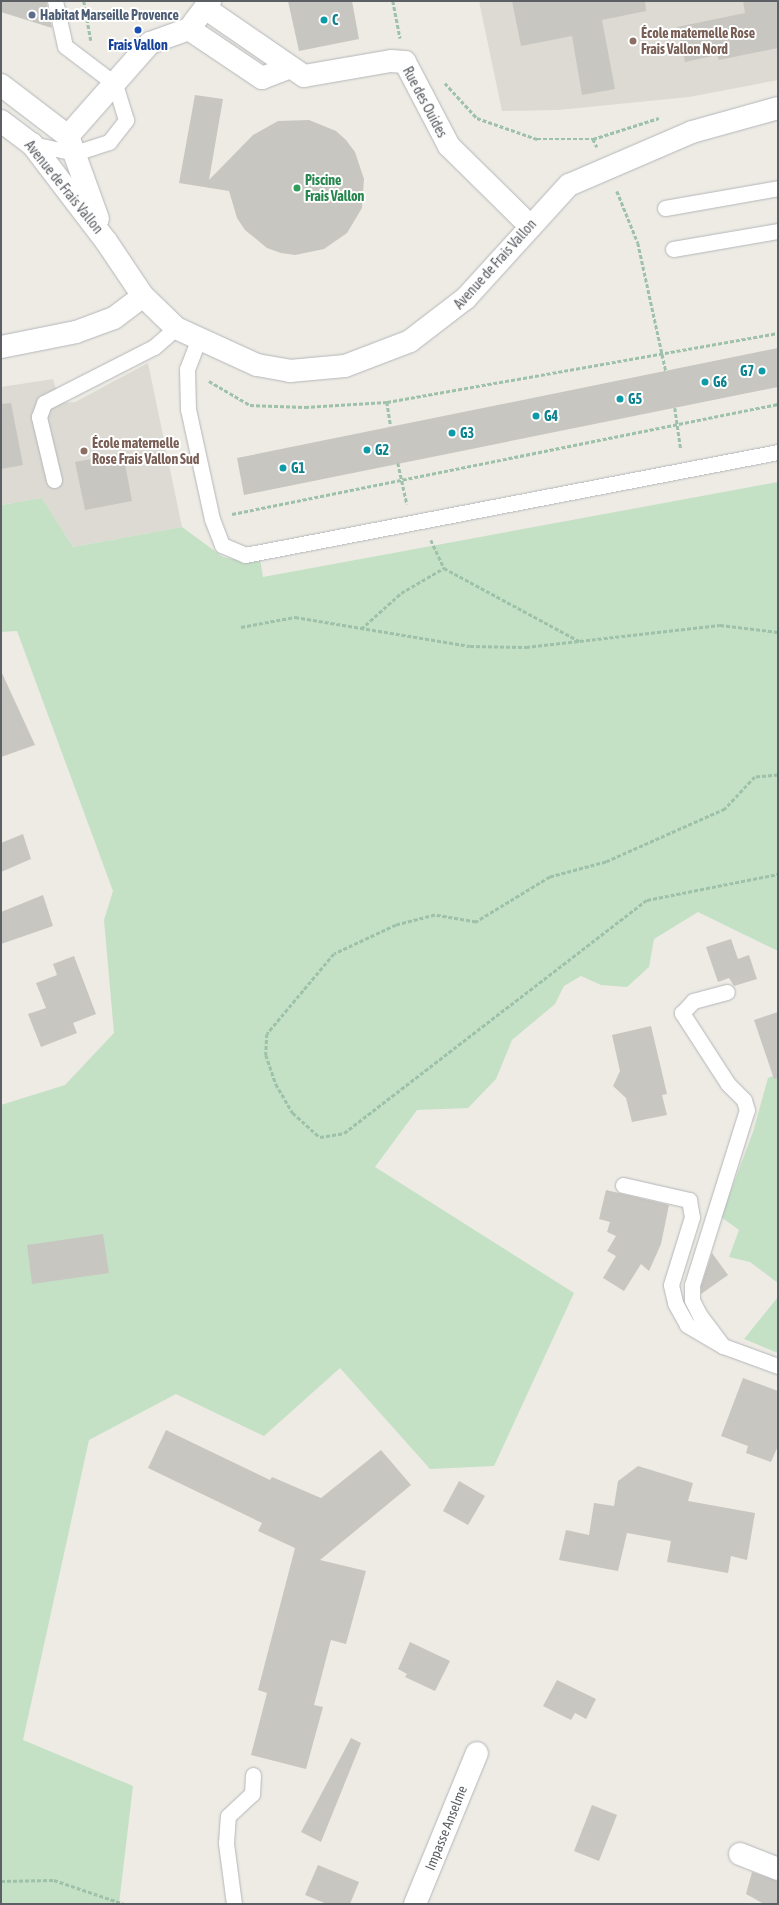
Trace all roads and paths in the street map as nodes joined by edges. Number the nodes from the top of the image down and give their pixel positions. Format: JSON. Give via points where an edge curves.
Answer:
{"nodes":[{"id":1,"x":55,"y":1,"type":"edge"},
{"id":2,"x":393,"y":1,"type":"edge"},
{"id":3,"x":207,"y":4,"type":"edge"},
{"id":4,"x":189,"y":29,"type":"junction"},
{"id":5,"x":405,"y":62,"type":"junction"},
{"id":6,"x":290,"y":67,"type":"junction"},
{"id":7,"x":115,"y":84,"type":"junction"},
{"id":8,"x":1,"y":85,"type":"edge"},
{"id":9,"x":778,"y":108,"type":"edge"},
{"id":10,"x":1,"y":121,"type":"edge"},
{"id":11,"x":32,"y":144,"type":"junction"},
{"id":12,"x":72,"y":145,"type":"junction"},
{"id":13,"x":778,"y":188,"type":"edge"},
{"id":14,"x":665,"y":208,"type":"dead end"},
{"id":15,"x":529,"y":225,"type":"junction"},
{"id":16,"x":778,"y":231,"type":"edge"},
{"id":17,"x":106,"y":241,"type":"junction"},
{"id":18,"x":673,"y":249,"type":"dead end"},
{"id":19,"x":143,"y":296,"type":"junction"},
{"id":20,"x":176,"y":328,"type":"junction"},
{"id":21,"x":778,"y":333,"type":"edge"},
{"id":22,"x":199,"y":338,"type":"junction"},
{"id":23,"x":1,"y":347,"type":"edge"},
{"id":24,"x":187,"y":369,"type":"junction"},
{"id":25,"x":387,"y":402,"type":"junction"},
{"id":26,"x":778,"y":404,"type":"edge"},
{"id":27,"x":675,"y":408,"type":"dead end"},
{"id":28,"x":678,"y":422,"type":"junction"},
{"id":29,"x":391,"y":426,"type":"dead end"},
{"id":30,"x":778,"y":452,"type":"edge"},
{"id":31,"x":398,"y":463,"type":"dead end"},
{"id":32,"x":683,"y":472,"type":"junction"},
{"id":33,"x":401,"y":478,"type":"junction"},
{"id":34,"x":54,"y":480,"type":"dead end"},
{"id":35,"x":406,"y":503,"type":"dead end"},
{"id":36,"x":212,"y":519,"type":"junction"},
{"id":37,"x":434,"y":552,"type":"dead end"},
{"id":38,"x":444,"y":568,"type":"junction"},
{"id":39,"x":241,"y":627,"type":"dead end"},
{"id":40,"x":361,"y":629,"type":"junction"},
{"id":41,"x":778,"y":632,"type":"edge"},
{"id":42,"x":581,"y":642,"type":"junction"},
{"id":43,"x":778,"y":775,"type":"edge"},
{"id":44,"x":778,"y":874,"type":"edge"},
{"id":45,"x":727,"y":992,"type":"dead end"},
{"id":46,"x":623,"y":1185,"type":"dead end"},
{"id":47,"x":723,"y":1346,"type":"junction"},
{"id":48,"x":778,"y":1366,"type":"edge"},
{"id":49,"x":477,"y":1753,"type":"dead end"},
{"id":50,"x":254,"y":1775,"type":"dead end"},
{"id":51,"x":740,"y":1854,"type":"dead end"},
{"id":52,"x":778,"y":1869,"type":"edge"},
{"id":53,"x":1,"y":1881,"type":"edge"},
{"id":54,"x":124,"y":1904,"type":"edge"},
{"id":55,"x":234,"y":1904,"type":"edge"},
{"id":56,"x":415,"y":1904,"type":"edge"}],
"edges":[{"from":1,"to":7,"type":"lane","via":[[65,46]]},
{"from":2,"to":5,"type":"path"},
{"from":3,"to":4,"type":"street"},
{"from":3,"to":6,"type":"street","name":"Rue des Ouides"},
{"from":4,"to":6,"type":"street","via":[[262,78]]},
{"from":4,"to":7,"type":"street","via":[[150,42]]},
{"from":5,"to":6,"type":"street","name":"Rue des Ouides","via":[[391,61],[304,76]]},
{"from":5,"to":15,"type":"street","name":"Rue des Ouides","via":[[449,146]]},
{"from":7,"to":12,"type":"street"},
{"from":7,"to":12,"type":"lane","via":[[126,120],[109,142]]},
{"from":8,"to":12,"type":"street"},
{"from":9,"to":15,"type":"street","name":"Avenue de Frais Vallon","via":[[692,132],[569,185]]},
{"from":10,"to":11,"type":"street","name":"Avenue de Frais Vallon"},
{"from":11,"to":12,"type":"lane"},
{"from":11,"to":17,"type":"street","name":"Avenue de Frais Vallon"},
{"from":12,"to":17,"type":"street","name":"Avenue de Frais Vallon"},
{"from":13,"to":14,"type":"lane"},
{"from":15,"to":22,"type":"street","name":"Avenue de Frais Vallon","via":[[466,298],[444,318],[410,341],[378,355],[345,366],[290,371],[257,365]]},
{"from":16,"to":18,"type":"lane"},
{"from":17,"to":19,"type":"street","name":"Avenue de Frais Vallon"},
{"from":19,"to":20,"type":"street","name":"Avenue de Frais Vallon"},
{"from":19,"to":23,"type":"street","via":[[114,318],[76,332]]},
{"from":20,"to":22,"type":"street","name":"Avenue de Frais Vallon"},
{"from":20,"to":34,"type":"lane","via":[[154,347],[44,403],[39,416]]},
{"from":21,"to":25,"type":"path"},
{"from":22,"to":24,"type":"lane"},
{"from":24,"to":25,"type":"path","via":[[250,404],[304,407]]},
{"from":24,"to":36,"type":"lane","via":[[188,409]]},
{"from":25,"to":29,"type":"path"},
{"from":26,"to":28,"type":"path"},
{"from":27,"to":28,"type":"path"},
{"from":28,"to":32,"type":"path"},
{"from":28,"to":33,"type":"path"},
{"from":30,"to":32,"type":"lane"},
{"from":31,"to":33,"type":"path"},
{"from":32,"to":36,"type":"lane","via":[[245,556],[222,545]]},
{"from":33,"to":35,"type":"path"},
{"from":33,"to":36,"type":"path"},
{"from":37,"to":38,"type":"path"},
{"from":38,"to":40,"type":"path","via":[[401,593]]},
{"from":38,"to":42,"type":"path"},
{"from":39,"to":40,"type":"path","via":[[295,617]]},
{"from":40,"to":42,"type":"path","via":[[470,646],[526,647]]},
{"from":41,"to":42,"type":"path","via":[[720,624],[661,629]]},
{"from":43,"to":44,"type":"path","via":[[755,777],[725,809],[606,862],[550,877],[476,922],[435,915],[396,925],[334,954],[267,1034],[266,1055],[276,1084],[293,1114],[320,1138],[344,1133],[647,900],[691,889]]},
{"from":45,"to":47,"type":"lane","via":[[693,1001],[682,1013],[728,1084],[744,1100],[747,1110],[692,1285],[692,1300],[700,1316]]},
{"from":46,"to":47,"type":"lane","via":[[689,1200],[692,1217],[671,1285],[675,1303],[687,1325]]},
{"from":47,"to":48,"type":"lane"},
{"from":49,"to":56,"type":"street","name":"Impasse Anselme"},
{"from":50,"to":55,"type":"lane","via":[[252,1794],[228,1816],[226,1843]]},
{"from":51,"to":52,"type":"street"},
{"from":53,"to":54,"type":"path","via":[[54,1880]]}]}
